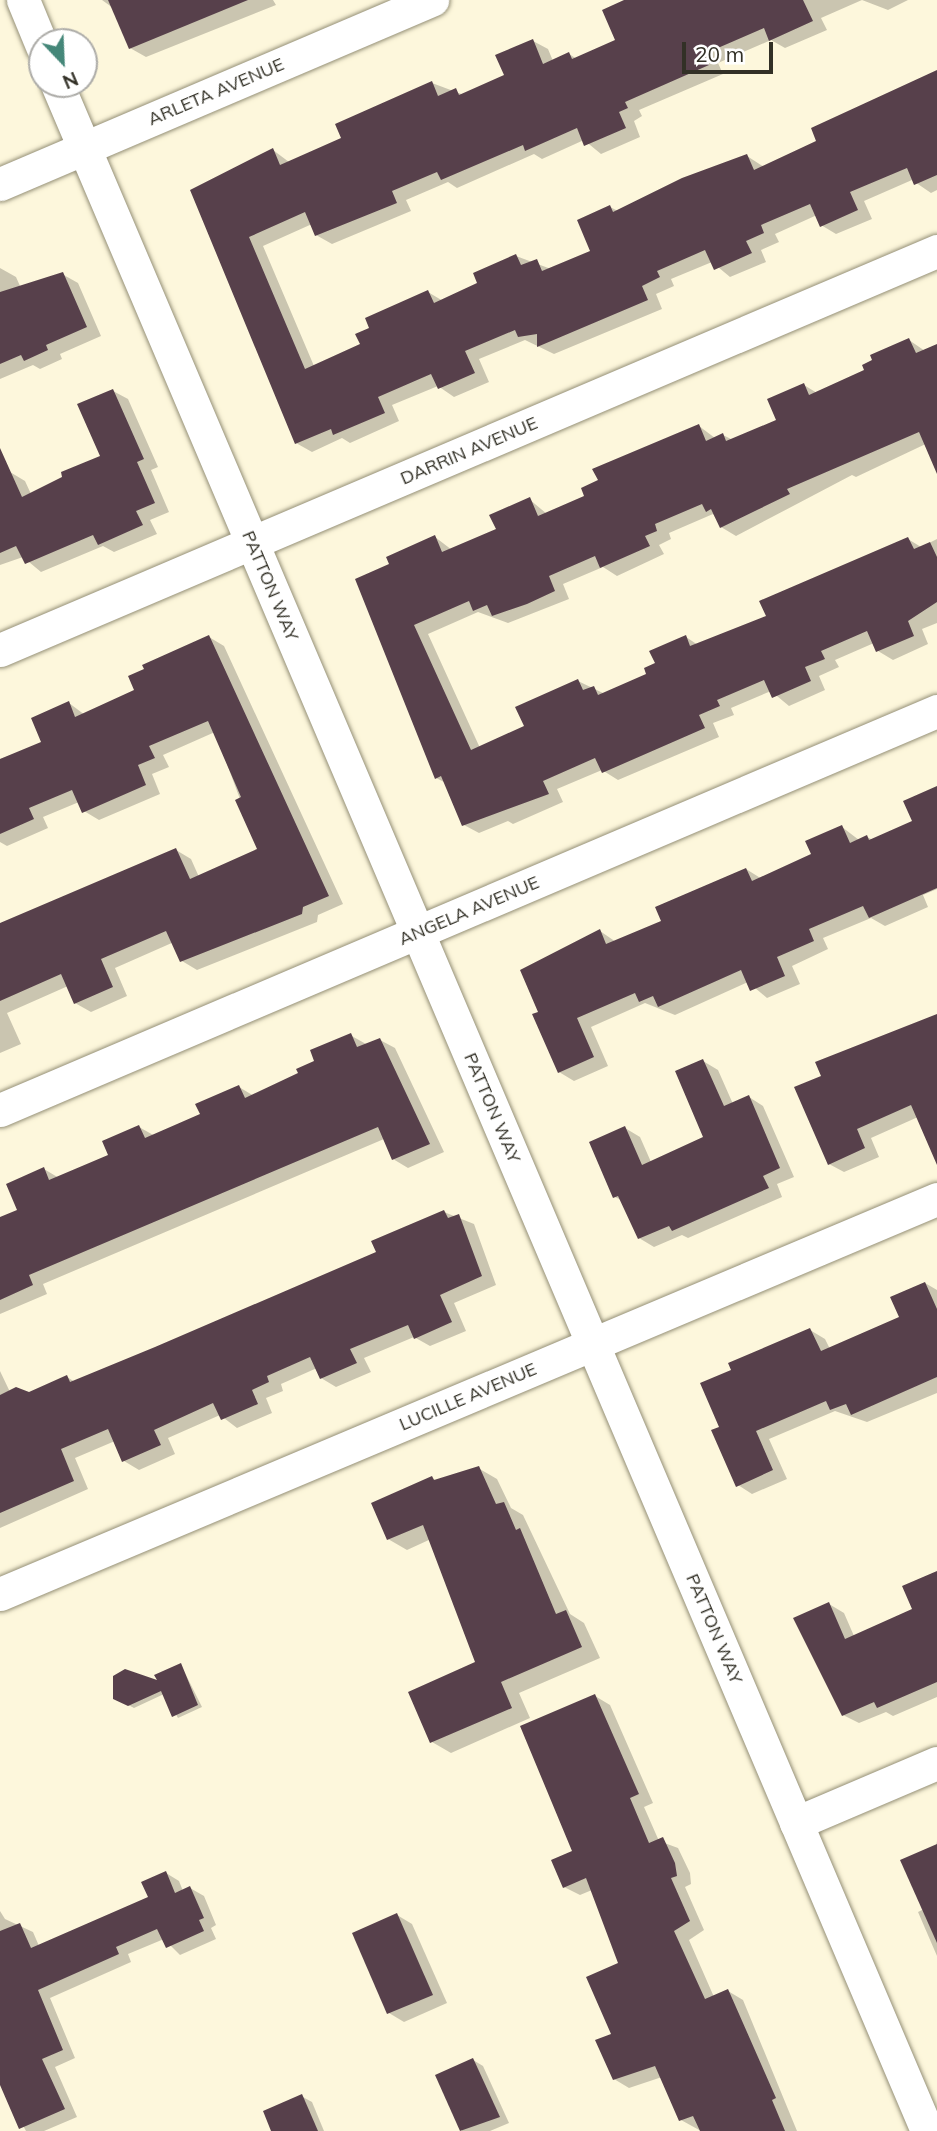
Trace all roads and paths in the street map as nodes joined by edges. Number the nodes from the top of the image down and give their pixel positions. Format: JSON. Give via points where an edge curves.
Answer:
{"nodes":[{"id":1,"x":23,"y":0,"type":"edge"},
{"id":2,"x":432,"y":0,"type":"edge"},
{"id":3,"x":35,"y":28,"type":"edge"},
{"id":4,"x":63,"y":98,"type":"edge"},
{"id":5,"x":84,"y":149,"type":"junction"},
{"id":6,"x":0,"y":184,"type":"edge"},
{"id":7,"x":937,"y":251,"type":"edge"},
{"id":8,"x":251,"y":543,"type":"junction"},
{"id":9,"x":0,"y":650,"type":"edge"},
{"id":10,"x":937,"y":711,"type":"edge"},
{"id":11,"x":417,"y":933,"type":"junction"},
{"id":12,"x":0,"y":1110,"type":"edge"},
{"id":13,"x":937,"y":1199,"type":"edge"},
{"id":14,"x":593,"y":1345,"type":"junction"},
{"id":15,"x":0,"y":1594,"type":"edge"},
{"id":16,"x":937,"y":1763,"type":"edge"},
{"id":17,"x":796,"y":1823,"type":"junction"},
{"id":18,"x":927,"y":2131,"type":"edge"}],
"edges":[{"from":1,"to":3,"type":"street"},
{"from":2,"to":5,"type":"street","name":"ARLETA AVENUE"},
{"from":4,"to":5,"type":"street","name":"PATTON WAY"},
{"from":5,"to":6,"type":"street","name":"ARLETA AVENUE"},
{"from":5,"to":8,"type":"street","name":"PATTON WAY"},
{"from":7,"to":8,"type":"street","name":"DARRIN AVENUE"},
{"from":8,"to":9,"type":"street","name":"DARRIN AVENUE"},
{"from":8,"to":11,"type":"street","name":"PATTON WAY"},
{"from":10,"to":11,"type":"street","name":"ANGELA AVENUE"},
{"from":11,"to":12,"type":"street","name":"ANGELA AVENUE"},
{"from":11,"to":14,"type":"street","name":"PATTON WAY"},
{"from":13,"to":14,"type":"street","name":"LUCILLE AVENUE"},
{"from":14,"to":15,"type":"street","name":"LUCILLE AVENUE"},
{"from":14,"to":17,"type":"street","name":"PATTON WAY"},
{"from":16,"to":17,"type":"street"},
{"from":17,"to":18,"type":"street","name":"PATTON WAY"}]}
